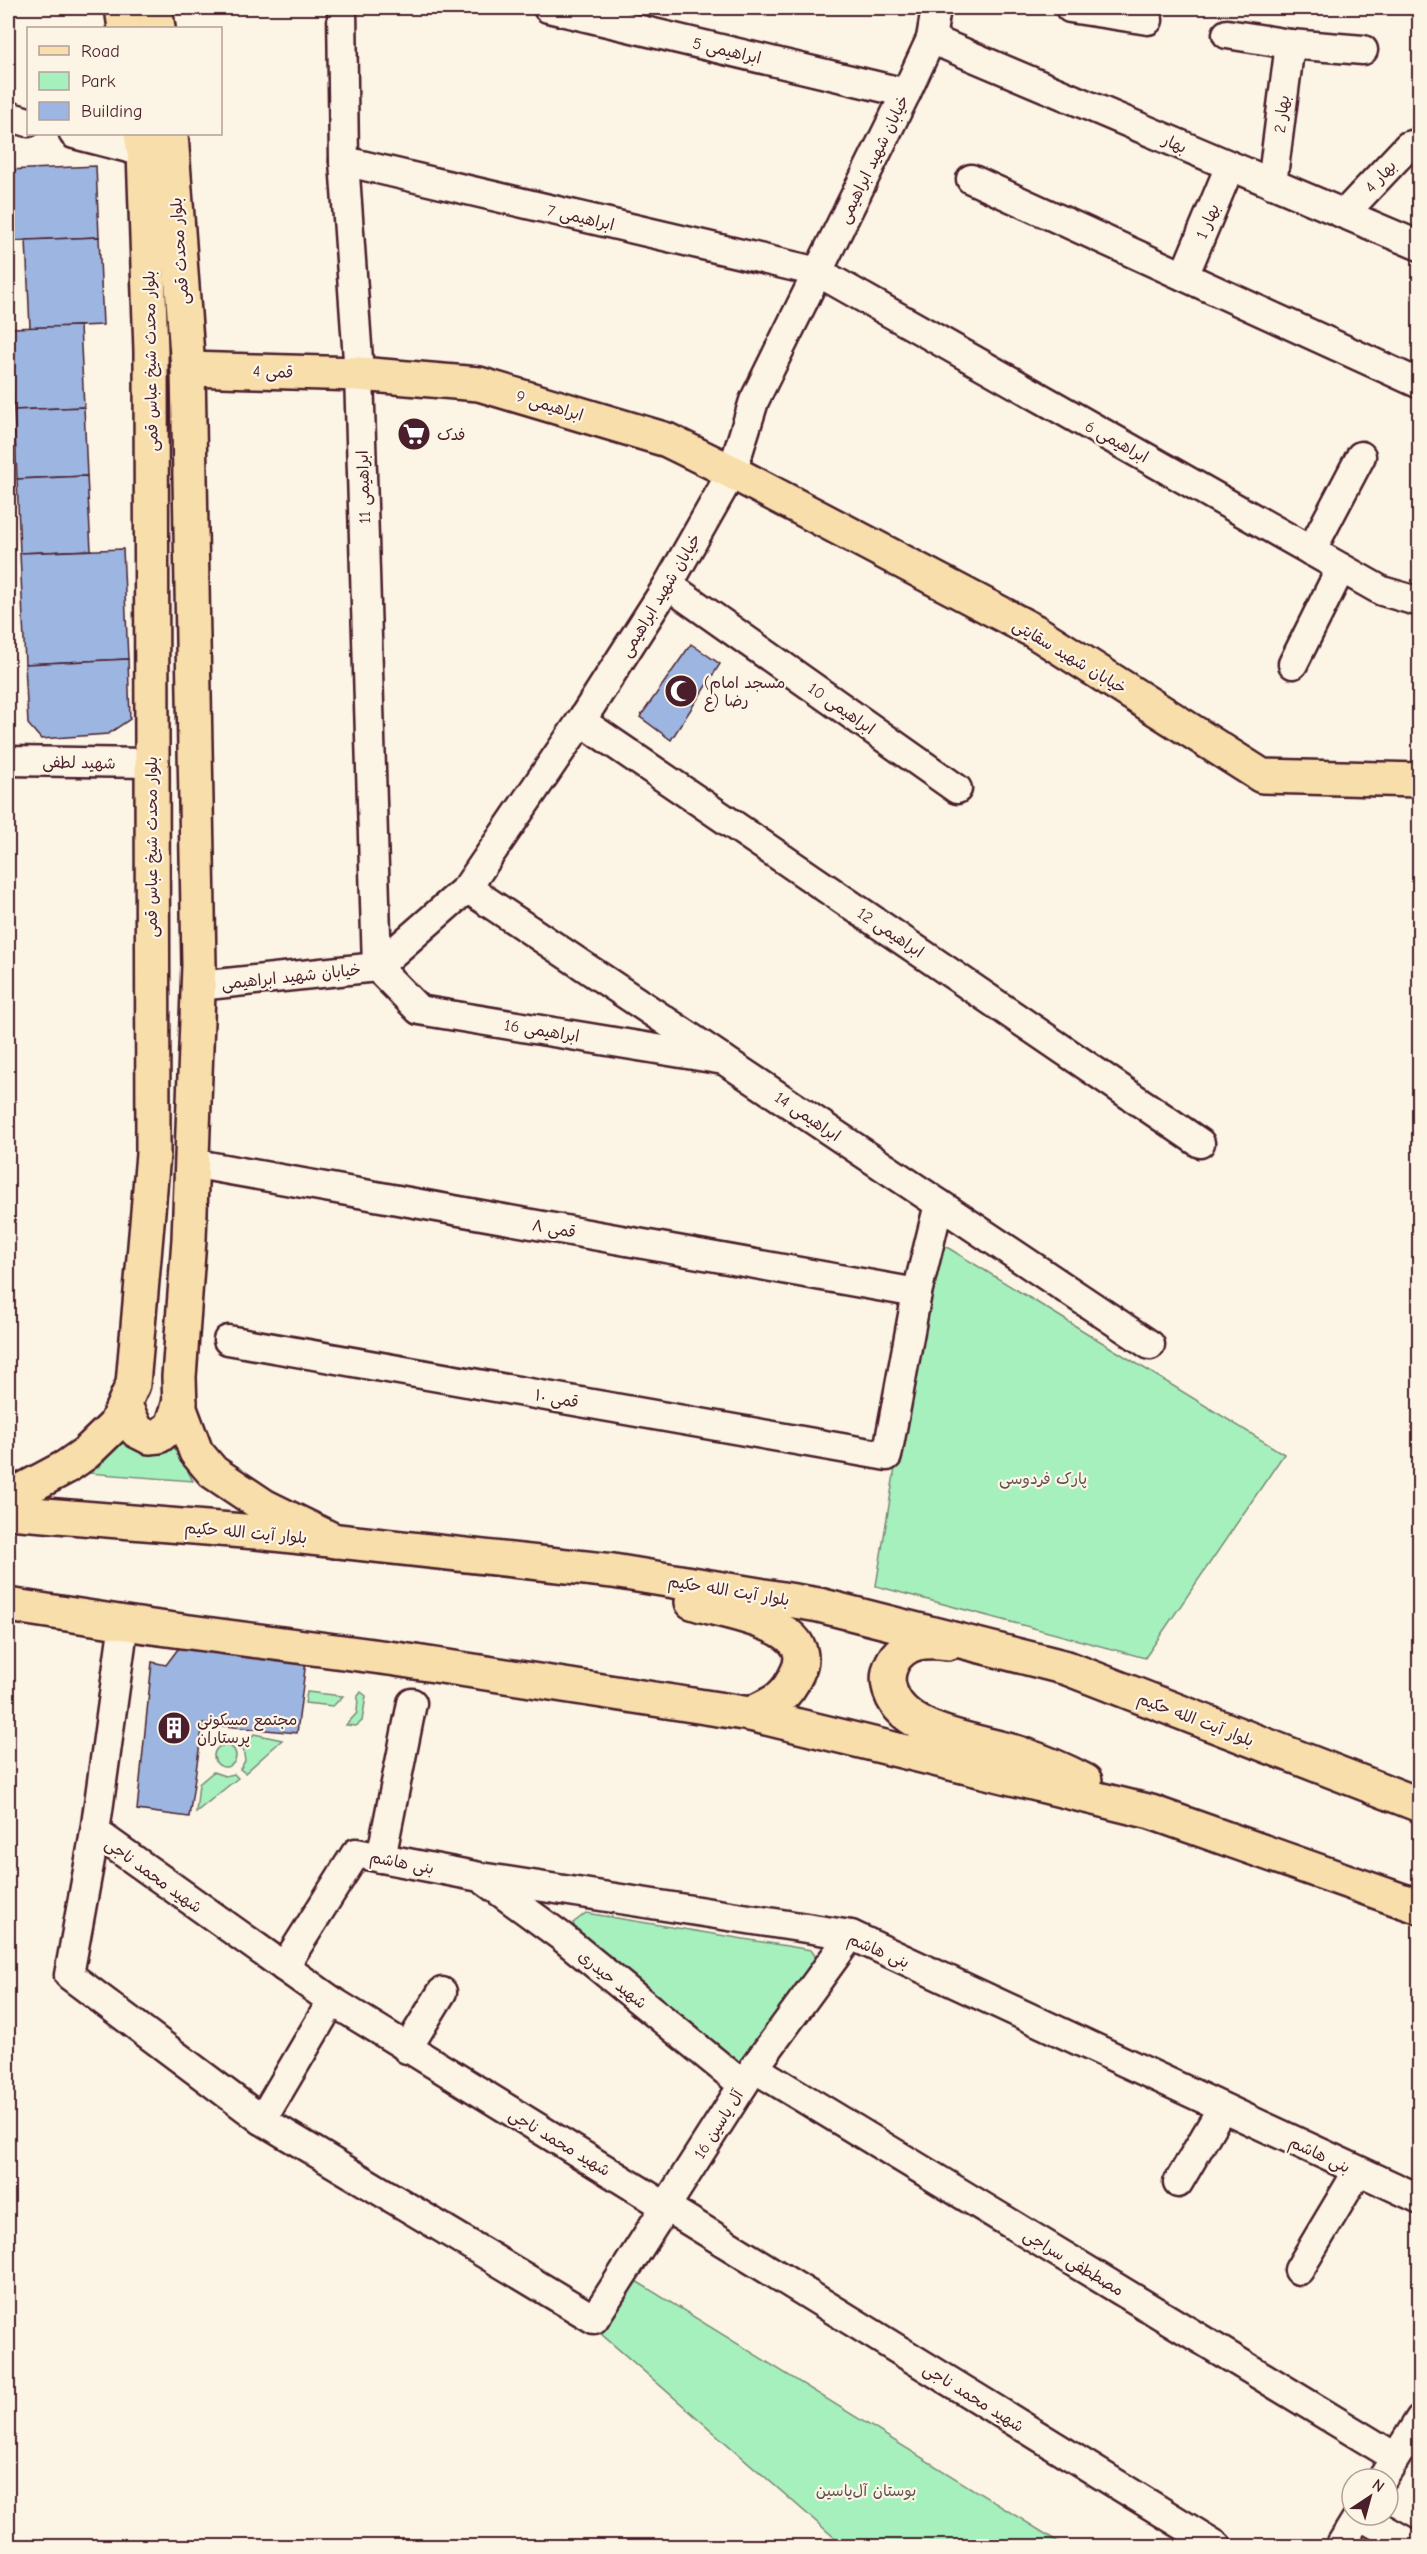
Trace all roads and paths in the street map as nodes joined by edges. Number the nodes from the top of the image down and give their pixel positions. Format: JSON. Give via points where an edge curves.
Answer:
{"nodes":[{"id":1,"x":122,"y":8,"type":"edge"},
{"id":2,"x":155,"y":8,"type":"edge"},
{"id":3,"x":342,"y":8,"type":"edge"},
{"id":4,"x":548,"y":8,"type":"edge"},
{"id":5,"x":936,"y":8,"type":"edge"},
{"id":6,"x":1070,"y":8,"type":"edge"},
{"id":7,"x":1148,"y":20,"type":"dead end"},
{"id":8,"x":125,"y":27,"type":"edge"},
{"id":9,"x":158,"y":27,"type":"edge"},
{"id":10,"x":1227,"y":34,"type":"dead end"},
{"id":11,"x":931,"y":39,"type":"junction"},
{"id":12,"x":1290,"y":44,"type":"junction"},
{"id":13,"x":1363,"y":50,"type":"dead end"},
{"id":14,"x":906,"y":93,"type":"junction"},
{"id":15,"x":8,"y":116,"type":"edge"},
{"id":16,"x":27,"y":122,"type":"edge"},
{"id":17,"x":82,"y":135,"type":"edge"},
{"id":18,"x":171,"y":135,"type":"edge"},
{"id":19,"x":142,"y":142,"type":"edge"},
{"id":20,"x":1419,"y":144,"type":"edge"},
{"id":21,"x":344,"y":161,"type":"junction"},
{"id":22,"x":1230,"y":166,"type":"junction"},
{"id":23,"x":971,"y":178,"type":"dead end"},
{"id":24,"x":1272,"y":184,"type":"junction"},
{"id":25,"x":1344,"y":214,"type":"junction"},
{"id":26,"x":1419,"y":246,"type":"edge"},
{"id":27,"x":818,"y":272,"type":"junction"},
{"id":28,"x":1184,"y":276,"type":"junction"},
{"id":29,"x":188,"y":369,"type":"junction"},
{"id":30,"x":359,"y":374,"type":"junction"},
{"id":31,"x":1419,"y":384,"type":"edge"},
{"id":32,"x":1361,"y":456,"type":"dead end"},
{"id":33,"x":732,"y":472,"type":"junction"},
{"id":34,"x":1311,"y":551,"type":"junction"},
{"id":35,"x":1341,"y":568,"type":"junction"},
{"id":36,"x":668,"y":585,"type":"junction"},
{"id":37,"x":1419,"y":602,"type":"edge"},
{"id":38,"x":1293,"y":664,"type":"dead end"},
{"id":39,"x":581,"y":721,"type":"junction"},
{"id":40,"x":8,"y":761,"type":"edge"},
{"id":41,"x":150,"y":763,"type":"junction"},
{"id":42,"x":1419,"y":780,"type":"edge"},
{"id":43,"x":957,"y":789,"type":"dead end"},
{"id":44,"x":467,"y":888,"type":"junction"},
{"id":45,"x":377,"y":967,"type":"junction"},
{"id":46,"x":198,"y":986,"type":"junction"},
{"id":47,"x":724,"y":1060,"type":"junction"},
{"id":48,"x":1200,"y":1143,"type":"dead end"},
{"id":49,"x":191,"y":1163,"type":"junction"},
{"id":50,"x":939,"y":1204,"type":"junction"},
{"id":51,"x":917,"y":1293,"type":"junction"},
{"id":52,"x":228,"y":1340,"type":"dead end"},
{"id":53,"x":1150,"y":1345,"type":"dead end"},
{"id":54,"x":180,"y":1402,"type":"junction"},
{"id":55,"x":125,"y":1406,"type":"junction"},
{"id":56,"x":8,"y":1498,"type":"edge"},
{"id":57,"x":8,"y":1512,"type":"edge"},
{"id":58,"x":335,"y":1541,"type":"junction"},
{"id":59,"x":613,"y":1571,"type":"junction"},
{"id":60,"x":8,"y":1605,"type":"edge"},
{"id":61,"x":124,"y":1622,"type":"junction"},
{"id":62,"x":988,"y":1646,"type":"junction"},
{"id":63,"x":412,"y":1703,"type":"dead end"},
{"id":64,"x":750,"y":1714,"type":"junction"},
{"id":65,"x":1419,"y":1805,"type":"edge"},
{"id":66,"x":1151,"y":1812,"type":"junction"},
{"id":67,"x":95,"y":1832,"type":"junction"},
{"id":68,"x":381,"y":1858,"type":"junction"},
{"id":69,"x":480,"y":1877,"type":"junction"},
{"id":70,"x":1419,"y":1907,"type":"edge"},
{"id":71,"x":851,"y":1935,"type":"junction"},
{"id":72,"x":284,"y":1967,"type":"junction"},
{"id":73,"x":442,"y":1992,"type":"dead end"},
{"id":74,"x":332,"y":2001,"type":"junction"},
{"id":75,"x":406,"y":2049,"type":"junction"},
{"id":76,"x":748,"y":2076,"type":"junction"},
{"id":77,"x":1222,"y":2108,"type":"junction"},
{"id":78,"x":262,"y":2120,"type":"junction"},
{"id":79,"x":1358,"y":2171,"type":"junction"},
{"id":80,"x":1178,"y":2183,"type":"dead end"},
{"id":81,"x":1419,"y":2199,"type":"edge"},
{"id":82,"x":666,"y":2207,"type":"junction"},
{"id":83,"x":1299,"y":2270,"type":"dead end"},
{"id":84,"x":1419,"y":2419,"type":"edge"},
{"id":85,"x":1387,"y":2467,"type":"edge"},
{"id":86,"x":1390,"y":2467,"type":"edge"},
{"id":87,"x":1352,"y":2527,"type":"edge"},
{"id":88,"x":1380,"y":2527,"type":"edge"},
{"id":89,"x":1217,"y":2547,"type":"edge"},
{"id":90,"x":1340,"y":2547,"type":"edge"},
{"id":91,"x":1414,"y":2547,"type":"edge"}],
"edges":[{"from":1,"to":8,"type":"main road"},
{"from":2,"to":9,"type":"main road"},
{"from":3,"to":21,"type":"street","name":"ابراهیمی 11"},
{"from":4,"to":14,"type":"street","name":"ابراهیمی 5"},
{"from":5,"to":11,"type":"street","name":"خیابان شهید ابراهیمی"},
{"from":6,"to":7,"type":"street"},
{"from":10,"to":12,"type":"street"},
{"from":11,"to":14,"type":"street","name":"خیابان شهید ابراهیمی"},
{"from":11,"to":22,"type":"street","name":"بهار"},
{"from":12,"to":13,"type":"street"},
{"from":12,"to":24,"type":"street","name":"بهار 2"},
{"from":14,"to":27,"type":"street","name":"خیابان شهید ابراهیمی"},
{"from":15,"to":16,"type":"street"},
{"from":17,"to":19,"type":"street"},
{"from":18,"to":29,"type":"main road","name":"بلوار محدث قمی"},
{"from":19,"to":41,"type":"main road","name":"بلوار محدث شیخ عباس قمی","via":[[151,360]]},
{"from":20,"to":25,"type":"street","name":"بهار 4","via":[[1408,146]]},
{"from":21,"to":27,"type":"street","name":"ابراهیمی 7"},
{"from":21,"to":30,"type":"street","name":"ابراهیمی 11"},
{"from":22,"to":24,"type":"street","name":"بهار"},
{"from":22,"to":28,"type":"street","name":"بهار 1"},
{"from":23,"to":28,"type":"street"},
{"from":24,"to":25,"type":"street","name":"بهار"},
{"from":25,"to":26,"type":"street","name":"بهار"},
{"from":27,"to":33,"type":"street","name":"خیابان شهید ابراهیمی","via":[[754,401]]},
{"from":27,"to":34,"type":"street","name":"ابراهیمی 6"},
{"from":28,"to":31,"type":"street"},
{"from":29,"to":30,"type":"main road","name":"قمی 4"},
{"from":29,"to":46,"type":"main road"},
{"from":30,"to":33,"type":"main road","name":"ابراهیمی 9","via":[[479,384],[667,440]]},
{"from":30,"to":45,"type":"street","name":"ابراهیمی 11"},
{"from":32,"to":34,"type":"street"},
{"from":33,"to":36,"type":"street","name":"خیابان شهید ابراهیمی"},
{"from":33,"to":42,"type":"main road","name":"خیابان شهید سقایتی","via":[[1034,632],[1262,776]]},
{"from":34,"to":35,"type":"street","name":"ابراهیمی 6"},
{"from":35,"to":37,"type":"street","name":"ابراهیمی 6","via":[[1382,591]]},
{"from":35,"to":38,"type":"street"},
{"from":36,"to":39,"type":"street","name":"خیابان شهید ابراهیمی"},
{"from":36,"to":43,"type":"street","name":"ابراهیمی 10"},
{"from":39,"to":44,"type":"street","name":"خیابان شهید ابراهیمی"},
{"from":39,"to":48,"type":"street","name":"ابراهیمی 12"},
{"from":40,"to":41,"type":"street","name":"شهید لطفی"},
{"from":41,"to":55,"type":"main road","name":"بلوار محدث شیخ عباس قمی","via":[[153,1154],[133,1384]]},
{"from":44,"to":45,"type":"street","name":"خیابان شهید ابراهیمی"},
{"from":44,"to":47,"type":"street","name":"ابراهیمی 14"},
{"from":45,"to":46,"type":"street","name":"خیابان شهید ابراهیمی"},
{"from":45,"to":47,"type":"street","name":"ابراهیمی 16","via":[[419,1010]]},
{"from":46,"to":49,"type":"main road"},
{"from":47,"to":50,"type":"street","name":"ابراهیمی 14"},
{"from":49,"to":51,"type":"street","name":"قمی ۸"},
{"from":49,"to":54,"type":"main road"},
{"from":50,"to":51,"type":"street"},
{"from":50,"to":53,"type":"street","name":"ابراهیمی 14"},
{"from":51,"to":52,"type":"street","name":"قمی ۱۰","via":[[886,1456]]},
{"from":54,"to":55,"type":"main road","via":[[171,1426],[159,1436],[149,1437],[137,1431]]},
{"from":54,"to":58,"type":"main road","via":[[186,1431],[196,1452],[213,1472],[264,1506]]},
{"from":55,"to":56,"type":"main road","name":"بلوار محدث شیخ عباس قمی","via":[[116,1425],[86,1453]]},
{"from":57,"to":58,"type":"main road","name":"بلوار آیت الله حکیم"},
{"from":58,"to":59,"type":"main road","name":"بلوار آیت الله حکیم"},
{"from":59,"to":62,"type":"main road","name":"بلوار آیت الله حکیم","via":[[819,1605]]},
{"from":59,"to":64,"type":"main road","via":[[695,1604],[777,1626],[793,1638],[799,1647],[801,1666],[789,1690],[773,1704]]},
{"from":60,"to":61,"type":"main road"},
{"from":61,"to":64,"type":"main road"},
{"from":61,"to":67,"type":"street","name":"شهید محمد ناجی"},
{"from":62,"to":65,"type":"main road","name":"بلوار آیت الله حکیم","via":[[1067,1668]]},
{"from":62,"to":66,"type":"main road","via":[[928,1641],[904,1648],[893,1660],[887,1677],[891,1696],[908,1718],[932,1729],[1057,1767]]},
{"from":63,"to":68,"type":"street"},
{"from":64,"to":66,"type":"main road"},
{"from":66,"to":70,"type":"main road"},
{"from":67,"to":72,"type":"street","name":"شهید محمد ناجی"},
{"from":67,"to":78,"type":"street","via":[[69,1975]]},
{"from":68,"to":69,"type":"street","name":"بنی هاشم"},
{"from":68,"to":72,"type":"street","name":"بنی هاشم","via":[[356,1853]]},
{"from":69,"to":71,"type":"street","name":"بنی هاشم"},
{"from":69,"to":76,"type":"street","name":"شهید حیدری"},
{"from":71,"to":76,"type":"street","name":"آل یاسین 16"},
{"from":71,"to":77,"type":"street","name":"بنی هاشم"},
{"from":72,"to":74,"type":"street","name":"شهید محمد ناجی"},
{"from":73,"to":75,"type":"street"},
{"from":74,"to":75,"type":"street","name":"شهید محمد ناجی"},
{"from":74,"to":78,"type":"street"},
{"from":75,"to":82,"type":"street","name":"شهید محمد ناجی"},
{"from":76,"to":82,"type":"street","name":"آل یاسین 16"},
{"from":76,"to":85,"type":"street","name":"مصططفی سراجی"},
{"from":77,"to":79,"type":"street","name":"بنی هاشم"},
{"from":77,"to":80,"type":"street"},
{"from":78,"to":82,"type":"street","name":"آل یاسین 16","via":[[594,2319]]},
{"from":79,"to":81,"type":"street","name":"بنی هاشم"},
{"from":79,"to":83,"type":"street"},
{"from":82,"to":89,"type":"street","name":"شهید محمد ناجی"},
{"from":84,"to":86,"type":"street"},
{"from":87,"to":90,"type":"street"},
{"from":88,"to":91,"type":"street"}]}
